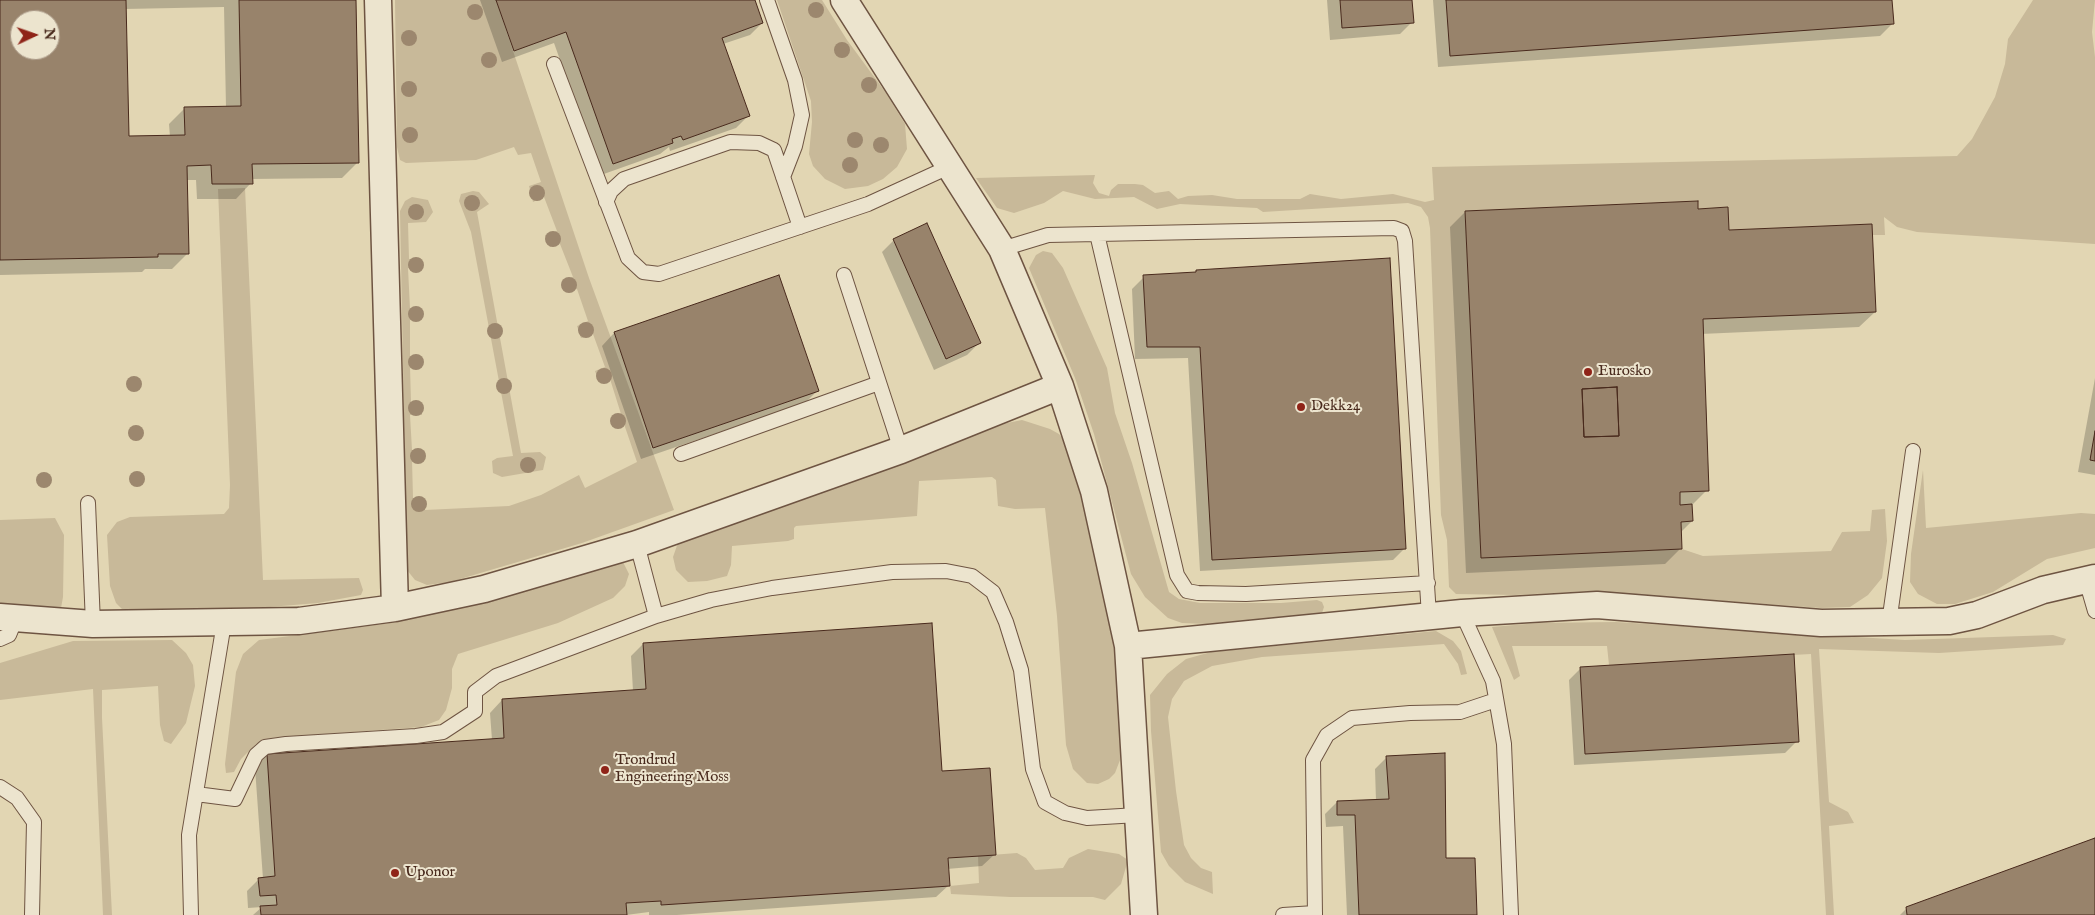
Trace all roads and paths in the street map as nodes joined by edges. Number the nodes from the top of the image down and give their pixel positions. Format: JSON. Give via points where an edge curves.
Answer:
{"nodes":[{"id":1,"x":378,"y":0,"type":"edge"},
{"id":2,"x":767,"y":0,"type":"edge"},
{"id":3,"x":844,"y":0,"type":"edge"},
{"id":4,"x":554,"y":64,"type":"dead end"},
{"id":5,"x":949,"y":167,"type":"junction"},
{"id":6,"x":783,"y":177,"type":"junction"},
{"id":7,"x":606,"y":202,"type":"junction"},
{"id":8,"x":800,"y":227,"type":"junction"},
{"id":9,"x":1097,"y":234,"type":"junction"},
{"id":10,"x":1002,"y":249,"type":"junction"},
{"id":11,"x":844,"y":275,"type":"dead end"},
{"id":12,"x":879,"y":383,"type":"junction"},
{"id":13,"x":1060,"y":386,"type":"junction"},
{"id":14,"x":901,"y":450,"type":"junction"},
{"id":15,"x":1912,"y":451,"type":"dead end"},
{"id":16,"x":681,"y":454,"type":"dead end"},
{"id":17,"x":88,"y":504,"type":"dead end"},
{"id":18,"x":636,"y":544,"type":"junction"},
{"id":19,"x":2090,"y":579,"type":"edge"},
{"id":20,"x":1428,"y":583,"type":"junction"},
{"id":21,"x":395,"y":608,"type":"junction"},
{"id":22,"x":2095,"y":611,"type":"edge"},
{"id":23,"x":1462,"y":613,"type":"junction"},
{"id":24,"x":656,"y":616,"type":"junction"},
{"id":25,"x":1429,"y":616,"type":"junction"},
{"id":26,"x":8,"y":617,"type":"edge"},
{"id":27,"x":1890,"y":623,"type":"junction"},
{"id":28,"x":92,"y":624,"type":"junction"},
{"id":29,"x":224,"y":624,"type":"junction"},
{"id":30,"x":0,"y":639,"type":"edge"},
{"id":31,"x":1128,"y":646,"type":"junction"},
{"id":32,"x":1496,"y":700,"type":"junction"},
{"id":33,"x":0,"y":787,"type":"edge"},
{"id":34,"x":196,"y":794,"type":"junction"},
{"id":35,"x":1138,"y":815,"type":"junction"},
{"id":36,"x":1315,"y":914,"type":"edge"},
{"id":37,"x":32,"y":915,"type":"edge"},
{"id":38,"x":191,"y":915,"type":"edge"},
{"id":39,"x":1144,"y":915,"type":"edge"},
{"id":40,"x":1283,"y":915,"type":"edge"},
{"id":41,"x":1511,"y":915,"type":"edge"}],
"edges":[{"from":1,"to":21,"type":"street"},
{"from":2,"to":6,"type":"lane","via":[[795,80],[802,115]]},
{"from":3,"to":5,"type":"street"},
{"from":4,"to":7,"type":"lane"},
{"from":5,"to":8,"type":"lane","via":[[868,204]]},
{"from":5,"to":10,"type":"street"},
{"from":6,"to":7,"type":"lane","via":[[774,150],[759,143],[730,142],[624,179],[611,191]]},
{"from":6,"to":8,"type":"lane"},
{"from":7,"to":8,"type":"lane","via":[[628,258],[643,272],[659,274]]},
{"from":9,"to":10,"type":"lane","via":[[1048,234]]},
{"from":9,"to":20,"type":"lane","via":[[1177,575],[1187,591],[1246,594]]},
{"from":9,"to":20,"type":"lane","via":[[1394,228],[1402,231]]},
{"from":10,"to":13,"type":"street"},
{"from":11,"to":12,"type":"lane"},
{"from":12,"to":14,"type":"lane"},
{"from":12,"to":16,"type":"lane"},
{"from":13,"to":14,"type":"street"},
{"from":13,"to":31,"type":"street","via":[[1094,491]]},
{"from":14,"to":18,"type":"street"},
{"from":15,"to":27,"type":"lane"},
{"from":17,"to":28,"type":"lane"},
{"from":18,"to":21,"type":"street","via":[[484,589]]},
{"from":18,"to":24,"type":"lane"},
{"from":19,"to":22,"type":"lane"},
{"from":19,"to":27,"type":"street","via":[[2043,590],[1977,615],[1949,621]]},
{"from":20,"to":25,"type":"lane"},
{"from":21,"to":29,"type":"street","via":[[298,621]]},
{"from":23,"to":25,"type":"street"},
{"from":23,"to":27,"type":"street","via":[[1597,606],[1821,623]]},
{"from":23,"to":32,"type":"lane","via":[[1493,681]]},
{"from":24,"to":34,"type":"lane","via":[[496,676],[474,692],[475,711],[443,732],[266,747],[256,754],[234,799]]},
{"from":24,"to":35,"type":"lane","via":[[711,600],[824,580],[892,572],[946,571],[972,576],[993,592],[1006,622],[1021,670],[1033,769],[1044,802],[1065,813],[1087,818]]},
{"from":25,"to":31,"type":"street"},
{"from":26,"to":28,"type":"street"},
{"from":26,"to":30,"type":"lane","via":[[9,635]]},
{"from":28,"to":29,"type":"street"},
{"from":29,"to":34,"type":"lane"},
{"from":31,"to":35,"type":"street"},
{"from":32,"to":36,"type":"lane","via":[[1460,712],[1352,718],[1327,735],[1313,760]]},
{"from":32,"to":41,"type":"lane","via":[[1504,744]]},
{"from":33,"to":37,"type":"lane","via":[[16,798],[34,822]]},
{"from":34,"to":38,"type":"lane","via":[[189,835]]},
{"from":35,"to":39,"type":"street"},
{"from":36,"to":40,"type":"lane"}]}
